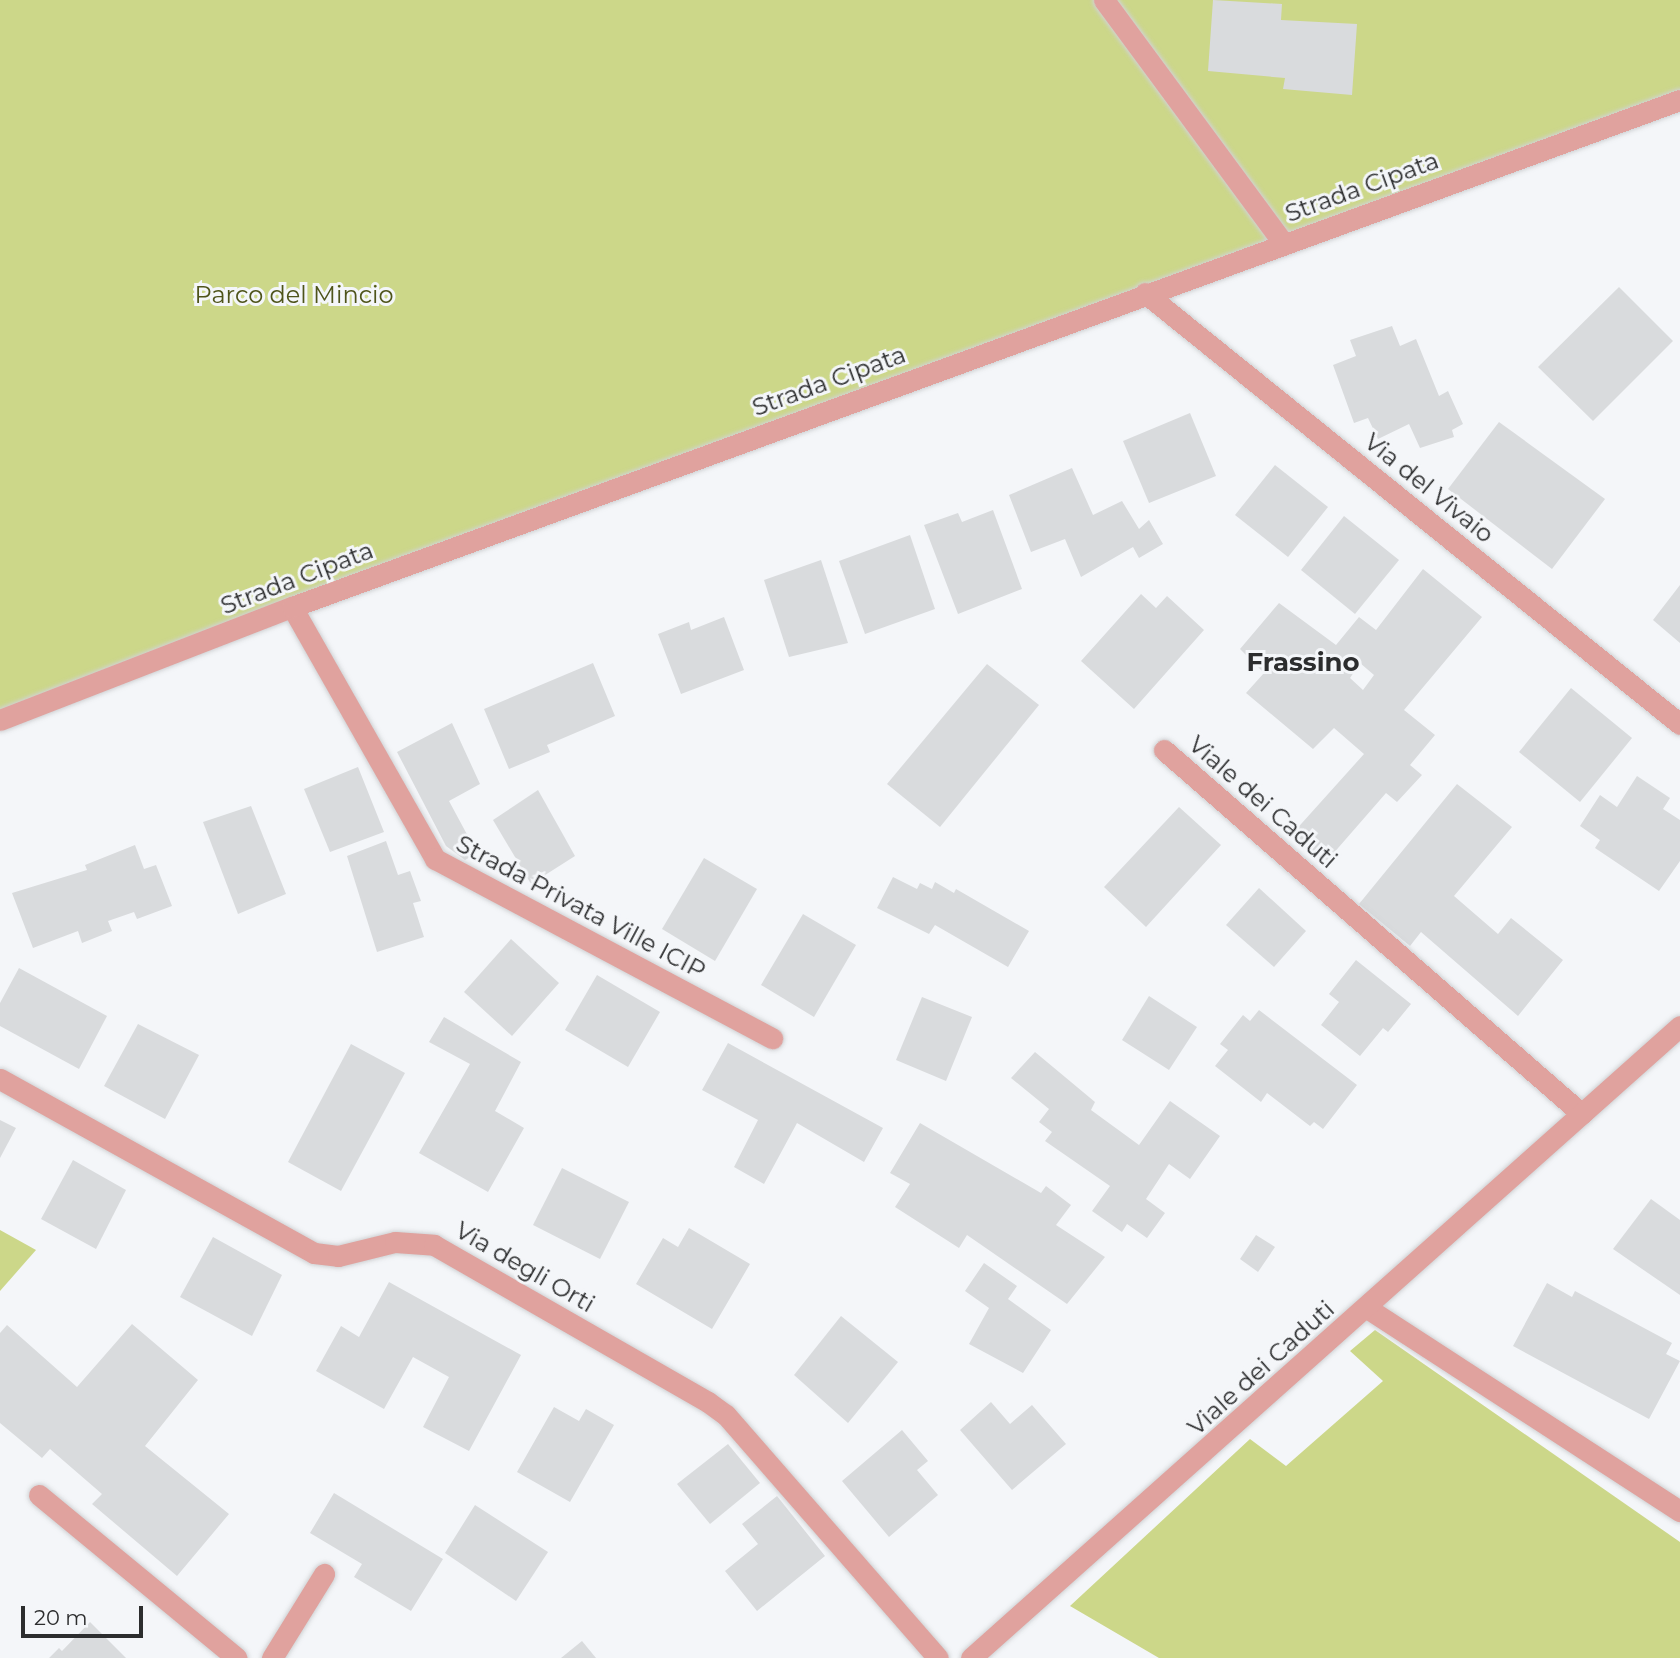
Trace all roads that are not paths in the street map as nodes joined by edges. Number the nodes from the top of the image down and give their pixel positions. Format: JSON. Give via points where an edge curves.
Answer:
{"nodes":[{"id":1,"x":1104,"y":0,"type":"edge"},
{"id":2,"x":1680,"y":100,"type":"edge"},
{"id":3,"x":1283,"y":243,"type":"junction"},
{"id":4,"x":1145,"y":293,"type":"junction"},
{"id":5,"x":292,"y":607,"type":"junction"},
{"id":6,"x":0,"y":720,"type":"edge"},
{"id":7,"x":1680,"y":724,"type":"edge"},
{"id":8,"x":1164,"y":750,"type":"dead end"},
{"id":9,"x":1680,"y":1026,"type":"edge"},
{"id":10,"x":772,"y":1038,"type":"dead end"},
{"id":11,"x":0,"y":1079,"type":"edge"},
{"id":12,"x":1582,"y":1114,"type":"junction"},
{"id":13,"x":1367,"y":1308,"type":"junction"},
{"id":14,"x":39,"y":1495,"type":"dead end"},
{"id":15,"x":1680,"y":1511,"type":"edge"},
{"id":16,"x":324,"y":1574,"type":"dead end"},
{"id":17,"x":237,"y":1658,"type":"edge"},
{"id":18,"x":272,"y":1658,"type":"edge"},
{"id":19,"x":938,"y":1658,"type":"edge"},
{"id":20,"x":971,"y":1658,"type":"edge"}],
"edges":[{"from":1,"to":3,"type":"street"},
{"from":2,"to":3,"type":"street","name":"Strada Cipata"},
{"from":3,"to":4,"type":"street","name":"Strada Cipata"},
{"from":4,"to":5,"type":"street","name":"Strada Cipata"},
{"from":4,"to":7,"type":"street","name":"Via del Vivaio"},
{"from":5,"to":6,"type":"street","name":"Strada Cipata"},
{"from":5,"to":10,"type":"street","name":"Strada Privata Ville ICIP","via":[[435,859]]},
{"from":8,"to":12,"type":"street","name":"Viale dei Caduti"},
{"from":9,"to":12,"type":"street","name":"Viale dei Caduti"},
{"from":11,"to":19,"type":"street","name":"Via degli Orti","via":[[314,1253],[338,1256],[395,1242],[434,1245],[708,1402],[726,1415]]},
{"from":12,"to":13,"type":"street","name":"Viale dei Caduti"},
{"from":13,"to":15,"type":"street"},
{"from":13,"to":20,"type":"street","name":"Viale dei Caduti"},
{"from":14,"to":17,"type":"street"},
{"from":16,"to":18,"type":"street"}]}
